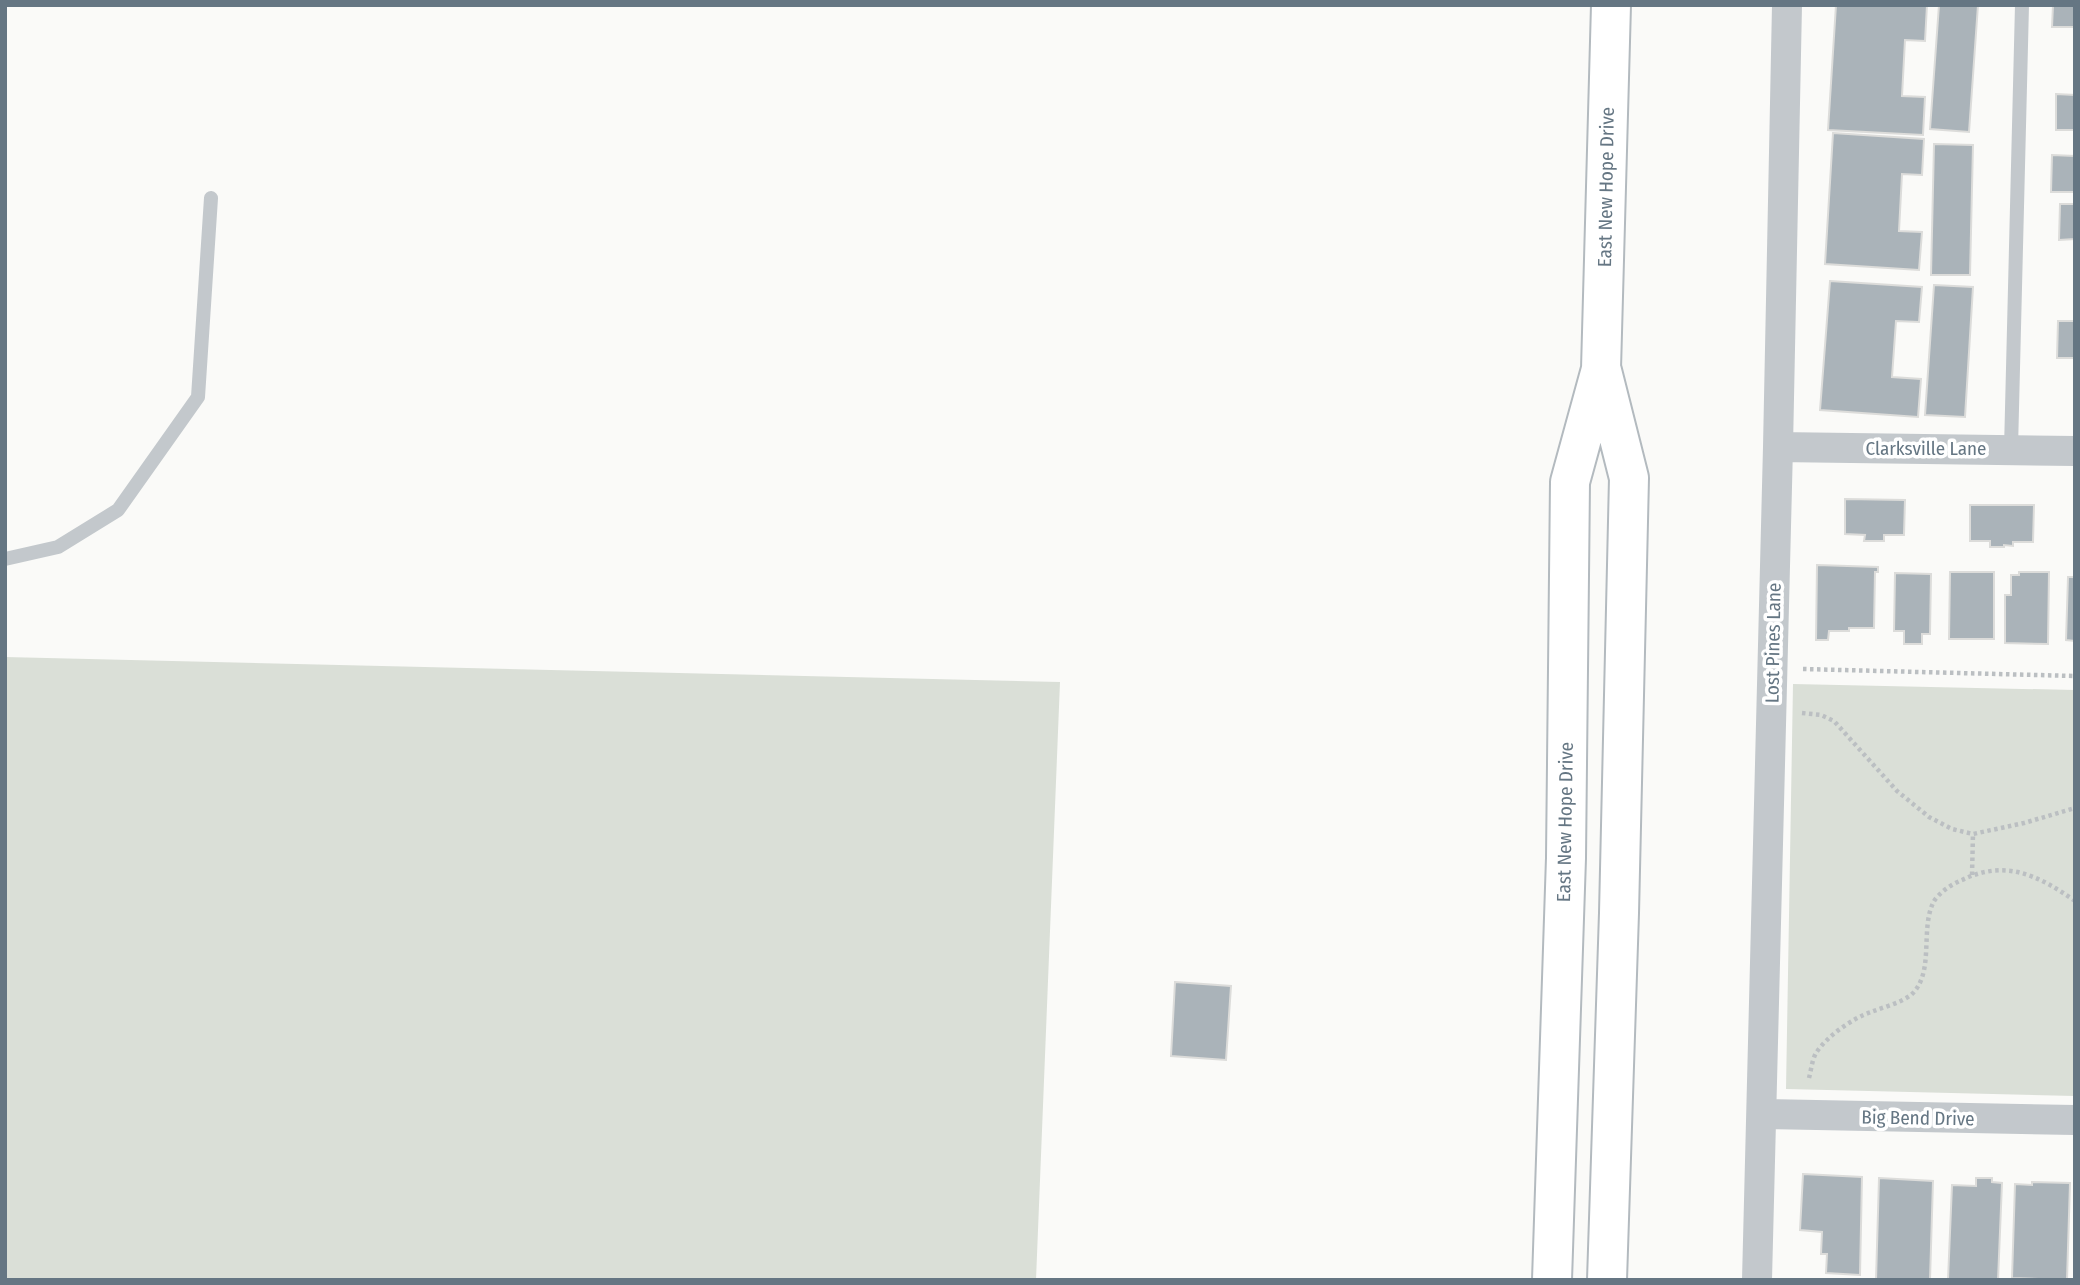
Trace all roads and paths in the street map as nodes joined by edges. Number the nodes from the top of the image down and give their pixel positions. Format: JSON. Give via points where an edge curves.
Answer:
{"nodes":[{"id":1,"x":1611,"y":5,"type":"edge"},
{"id":2,"x":1787,"y":5,"type":"edge"},
{"id":3,"x":2022,"y":5,"type":"edge"},
{"id":4,"x":211,"y":198,"type":"dead end"},
{"id":5,"x":1601,"y":369,"type":"junction"},
{"id":6,"x":1778,"y":447,"type":"junction"},
{"id":7,"x":2011,"y":449,"type":"junction"},
{"id":8,"x":2075,"y":451,"type":"edge"},
{"id":9,"x":5,"y":559,"type":"edge"},
{"id":10,"x":1792,"y":669,"type":"dead end"},
{"id":11,"x":2075,"y":676,"type":"edge"},
{"id":12,"x":1794,"y":713,"type":"dead end"},
{"id":13,"x":2075,"y":808,"type":"edge"},
{"id":14,"x":1973,"y":834,"type":"junction"},
{"id":15,"x":1972,"y":875,"type":"junction"},
{"id":16,"x":2075,"y":901,"type":"edge"},
{"id":17,"x":1809,"y":1078,"type":"dead end"},
{"id":18,"x":1762,"y":1114,"type":"junction"},
{"id":19,"x":2075,"y":1120,"type":"edge"},
{"id":20,"x":1552,"y":1280,"type":"edge"},
{"id":21,"x":1607,"y":1280,"type":"edge"},
{"id":22,"x":1757,"y":1280,"type":"edge"}],
"edges":[{"from":1,"to":5,"type":"main road","name":"East New Hope Drive"},
{"from":2,"to":6,"type":"street","name":"Lost Pines Lane"},
{"from":3,"to":7,"type":"lane"},
{"from":4,"to":9,"type":"lane","via":[[198,397],[118,510],[58,547]]},
{"from":5,"to":20,"type":"main road","name":"East New Hope Drive","via":[[1570,482],[1566,858]]},
{"from":5,"to":21,"type":"main road","name":"East New Hope Drive","via":[[1629,478]]},
{"from":6,"to":7,"type":"street","name":"Clarksville Lane"},
{"from":6,"to":18,"type":"street","name":"Lost Pines Lane"},
{"from":7,"to":8,"type":"street","name":"Clarksville Lane"},
{"from":10,"to":11,"type":"path"},
{"from":12,"to":14,"type":"path","via":[[1834,721],[1897,791],[1929,817]]},
{"from":13,"to":14,"type":"path"},
{"from":14,"to":15,"type":"path"},
{"from":15,"to":16,"type":"path","via":[[2018,871],[2052,884]]},
{"from":15,"to":17,"type":"path","via":[[1952,884],[1934,902],[1921,981],[1912,994],[1844,1025],[1816,1053]]},
{"from":18,"to":19,"type":"street","name":"Big Bend Drive"},
{"from":18,"to":22,"type":"street","name":"Lost Pines Lane"}]}
